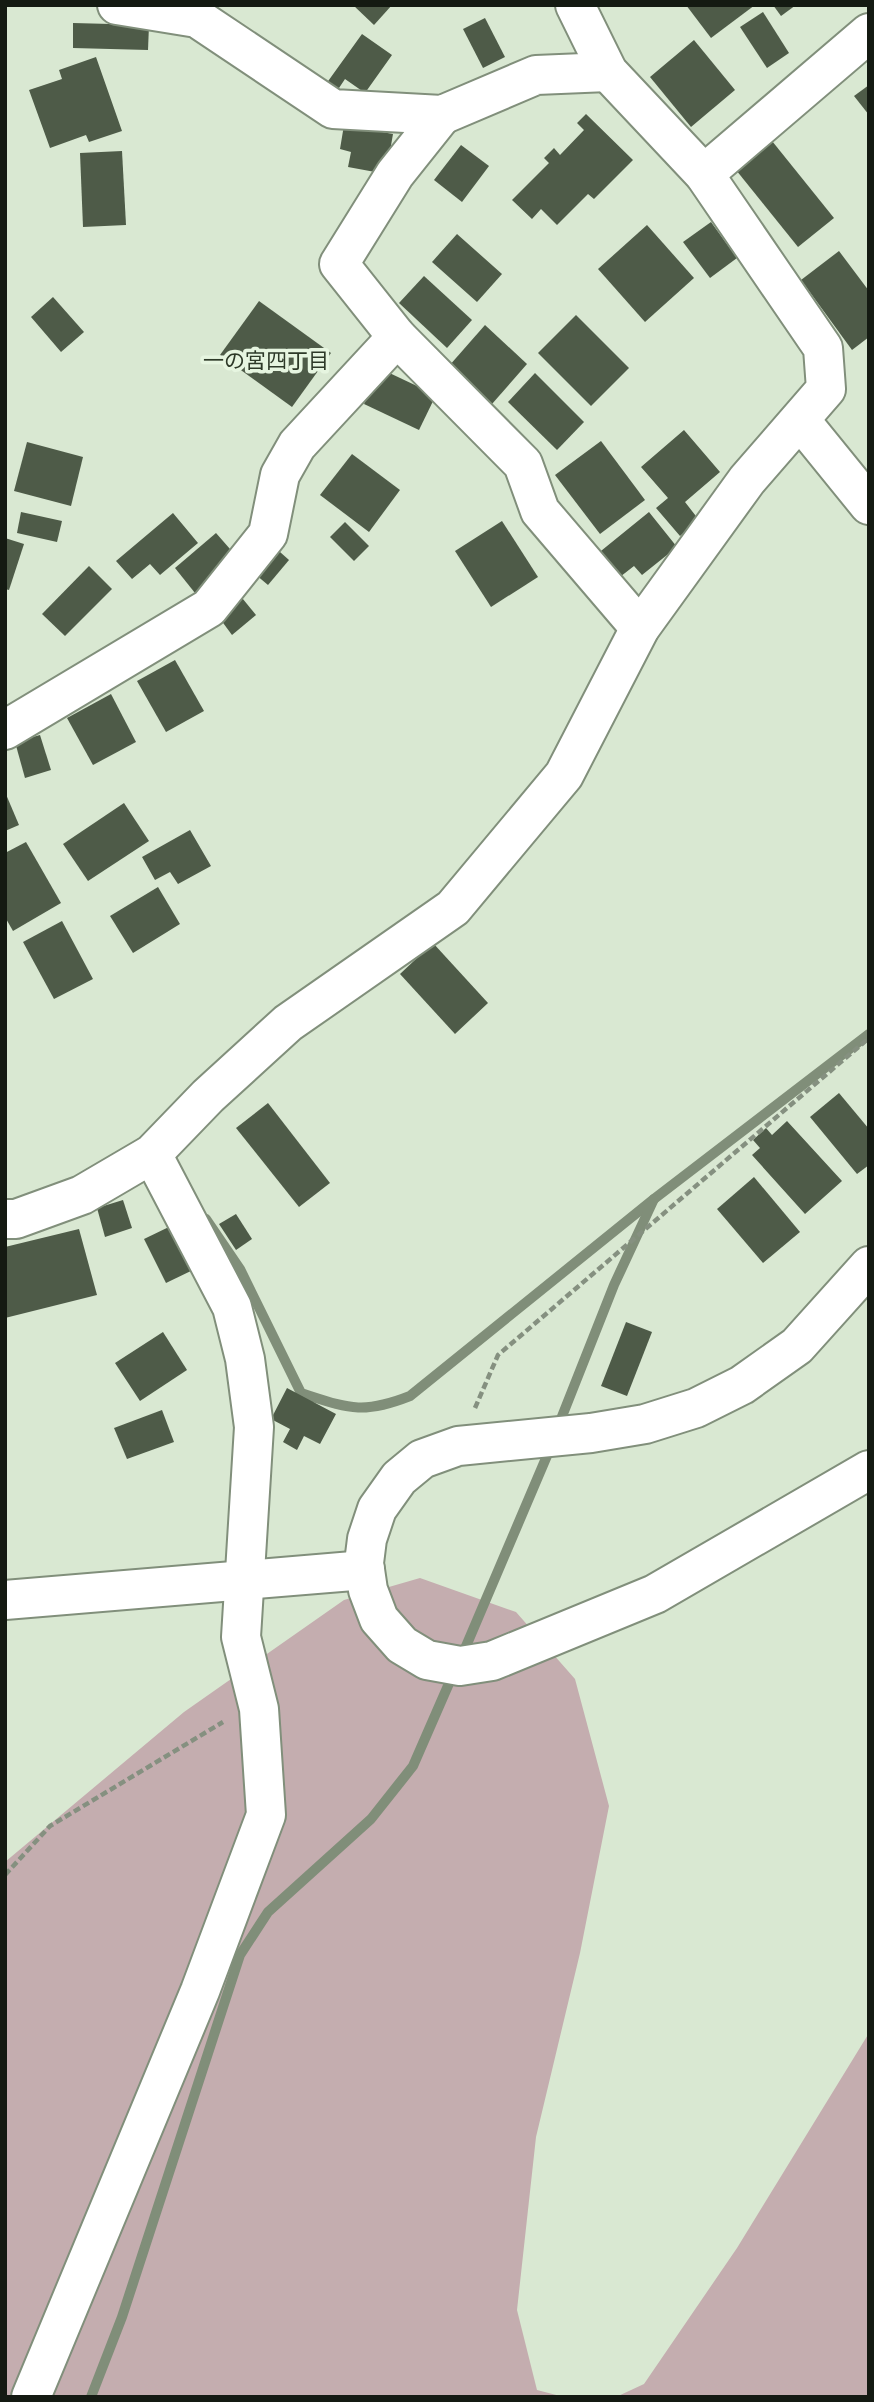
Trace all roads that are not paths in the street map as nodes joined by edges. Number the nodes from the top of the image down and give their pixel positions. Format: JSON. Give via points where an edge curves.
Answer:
{"nodes":[{"id":1,"x":117,"y":5,"type":"edge"},
{"id":2,"x":575,"y":5,"type":"edge"},
{"id":3,"x":869,"y":33,"type":"edge"},
{"id":4,"x":608,"y":72,"type":"junction"},
{"id":5,"x":442,"y":115,"type":"junction"},
{"id":6,"x":704,"y":174,"type":"junction"},
{"id":7,"x":397,"y":337,"type":"junction"},
{"id":8,"x":800,"y":420,"type":"junction"},
{"id":9,"x":869,"y":505,"type":"edge"},
{"id":10,"x":640,"y":628,"type":"junction"},
{"id":11,"x":5,"y":730,"type":"edge"},
{"id":12,"x":152,"y":1154,"type":"junction"},
{"id":13,"x":5,"y":1219,"type":"edge"},
{"id":14,"x":869,"y":1266,"type":"edge"},
{"id":15,"x":869,"y":1469,"type":"edge"},
{"id":16,"x":365,"y":1570,"type":"junction"},
{"id":17,"x":245,"y":1580,"type":"junction"},
{"id":18,"x":5,"y":1600,"type":"edge"},
{"id":19,"x":31,"y":2397,"type":"edge"}],
"edges":[{"from":1,"to":5,"type":"street","via":[[197,18],[333,109]]},
{"from":2,"to":4,"type":"street"},
{"from":3,"to":6,"type":"street"},
{"from":4,"to":5,"type":"street","via":[[536,75]]},
{"from":4,"to":6,"type":"street"},
{"from":5,"to":7,"type":"street","via":[[395,174],[339,264]]},
{"from":6,"to":8,"type":"street","via":[[823,348],[826,388]]},
{"from":7,"to":10,"type":"street","via":[[523,464],[540,510]]},
{"from":7,"to":11,"type":"street","via":[[297,445],[280,475],[268,534],[209,608]]},
{"from":8,"to":9,"type":"street"},
{"from":8,"to":10,"type":"street","via":[[747,480]]},
{"from":10,"to":12,"type":"street","via":[[564,775],[453,908],[288,1023]]},
{"from":12,"to":13,"type":"street","via":[[82,1195]]},
{"from":12,"to":17,"type":"street","via":[[232,1307],[245,1359],[254,1427]]},
{"from":14,"to":16,"type":"street","via":[[797,1346],[742,1385],[696,1408],[645,1424],[458,1446],[422,1459],[399,1478],[377,1509],[367,1539]]},
{"from":15,"to":16,"type":"street","via":[[655,1594],[492,1661],[460,1666],[427,1660],[402,1645],[379,1619]]},
{"from":16,"to":17,"type":"street"},
{"from":17,"to":18,"type":"street"},
{"from":17,"to":19,"type":"street","via":[[240,1637],[259,1709],[266,1815],[200,1991]]}]}
